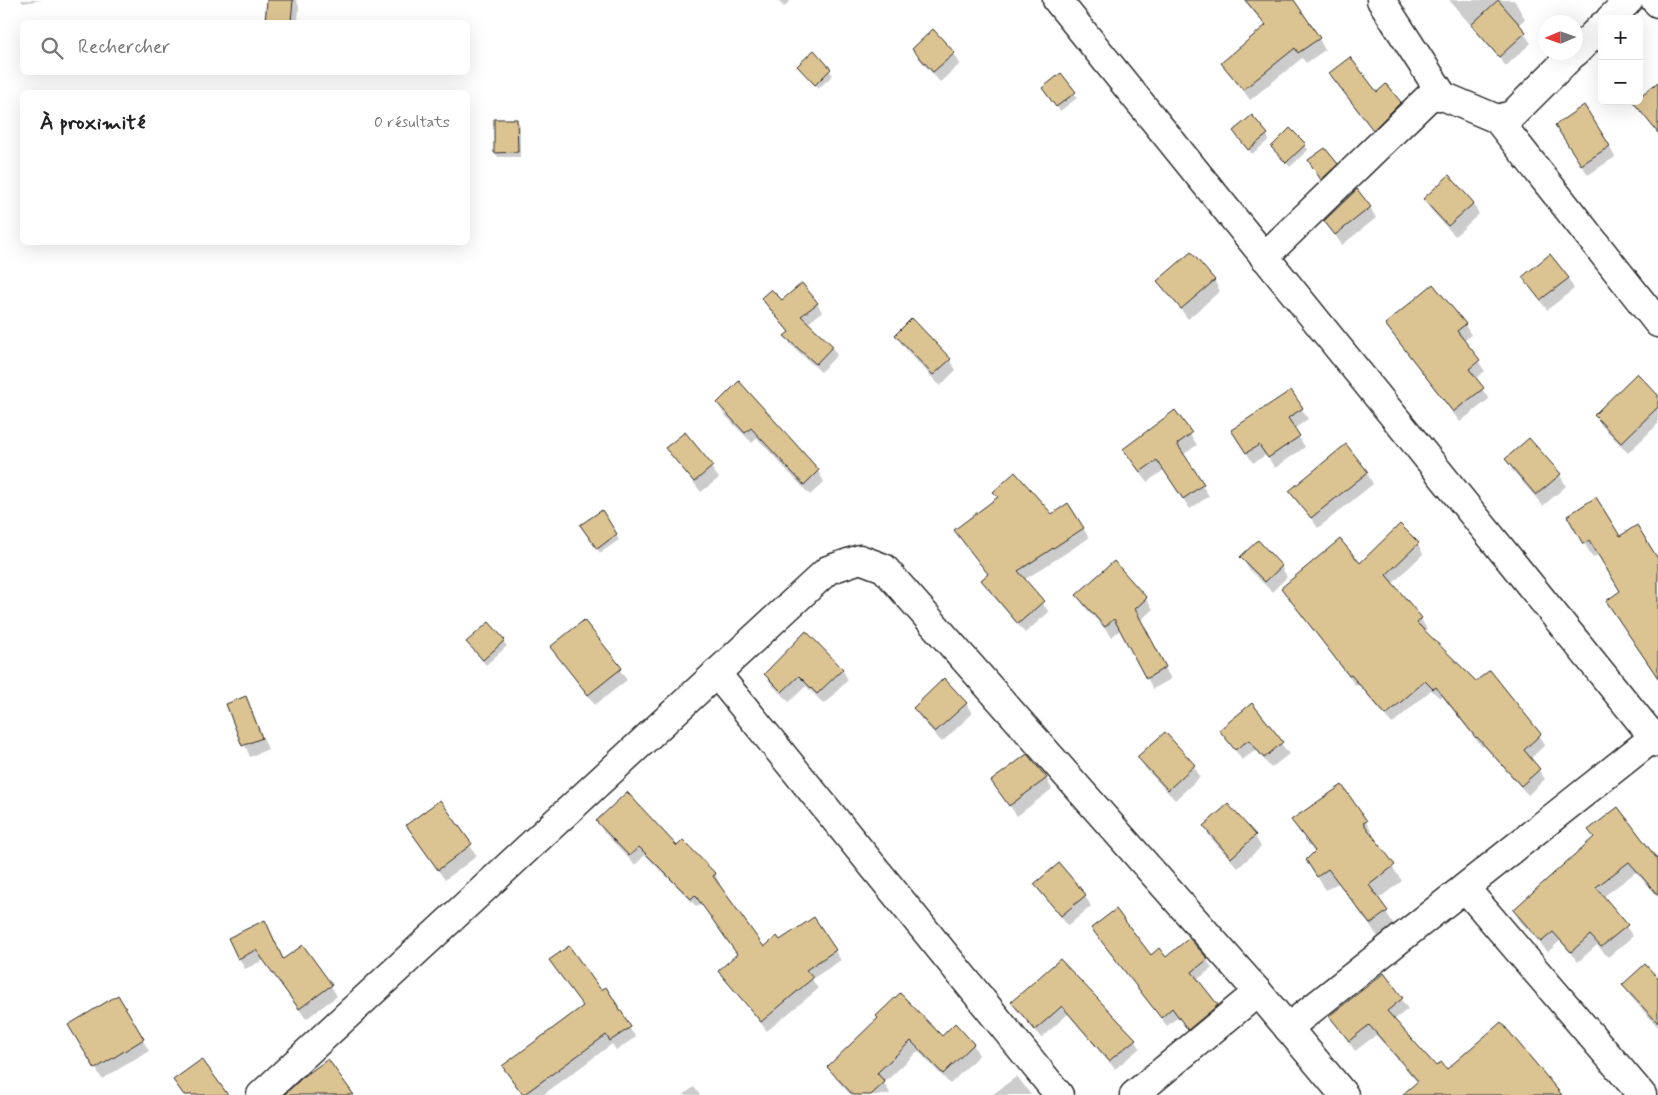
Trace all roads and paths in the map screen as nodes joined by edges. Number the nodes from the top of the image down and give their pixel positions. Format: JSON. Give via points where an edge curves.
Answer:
{"nodes":[{"id":1,"x":1057,"y":0,"type":"edge"},
{"id":2,"x":1381,"y":0,"type":"edge"},
{"id":3,"x":1629,"y":0,"type":"edge"},
{"id":4,"x":1656,"y":0,"type":"edge"},
{"id":5,"x":1658,"y":3,"type":"edge"},
{"id":6,"x":1614,"y":15,"type":"edge"},
{"id":7,"x":1598,"y":30,"type":"edge"},
{"id":8,"x":1583,"y":44,"type":"edge"},
{"id":9,"x":1567,"y":60,"type":"edge"},
{"id":10,"x":1443,"y":96,"type":"junction"},
{"id":11,"x":1497,"y":119,"type":"junction"},
{"id":12,"x":1264,"y":257,"type":"junction"},
{"id":13,"x":1658,"y":322,"type":"edge"},
{"id":14,"x":716,"y":673,"type":"junction"},
{"id":15,"x":1657,"y":738,"type":"edge"},
{"id":16,"x":1465,"y":888,"type":"junction"},
{"id":17,"x":1258,"y":992,"type":"junction"},
{"id":18,"x":1288,"y":1028,"type":"junction"},
{"id":19,"x":261,"y":1095,"type":"edge"},
{"id":20,"x":1059,"y":1095,"type":"edge"},
{"id":21,"x":1134,"y":1095,"type":"edge"},
{"id":22,"x":1344,"y":1095,"type":"edge"},
{"id":23,"x":1642,"y":1095,"type":"edge"}],
"edges":[{"from":1,"to":12,"type":"street"},
{"from":2,"to":10,"type":"street"},
{"from":3,"to":6,"type":"street"},
{"from":4,"to":5,"type":"street"},
{"from":7,"to":8,"type":"street"},
{"from":9,"to":11,"type":"street","via":[[1512,115]]},
{"from":10,"to":11,"type":"street"},
{"from":10,"to":12,"type":"street","via":[[1430,96],[1414,109]]},
{"from":11,"to":13,"type":"street"},
{"from":12,"to":15,"type":"street"},
{"from":14,"to":17,"type":"street","via":[[828,570],[860,559],[884,568]]},
{"from":14,"to":19,"type":"street"},
{"from":14,"to":20,"type":"street"},
{"from":15,"to":16,"type":"street"},
{"from":16,"to":18,"type":"street"},
{"from":16,"to":23,"type":"street"},
{"from":17,"to":18,"type":"street"},
{"from":17,"to":21,"type":"street"},
{"from":18,"to":22,"type":"street"}]}
